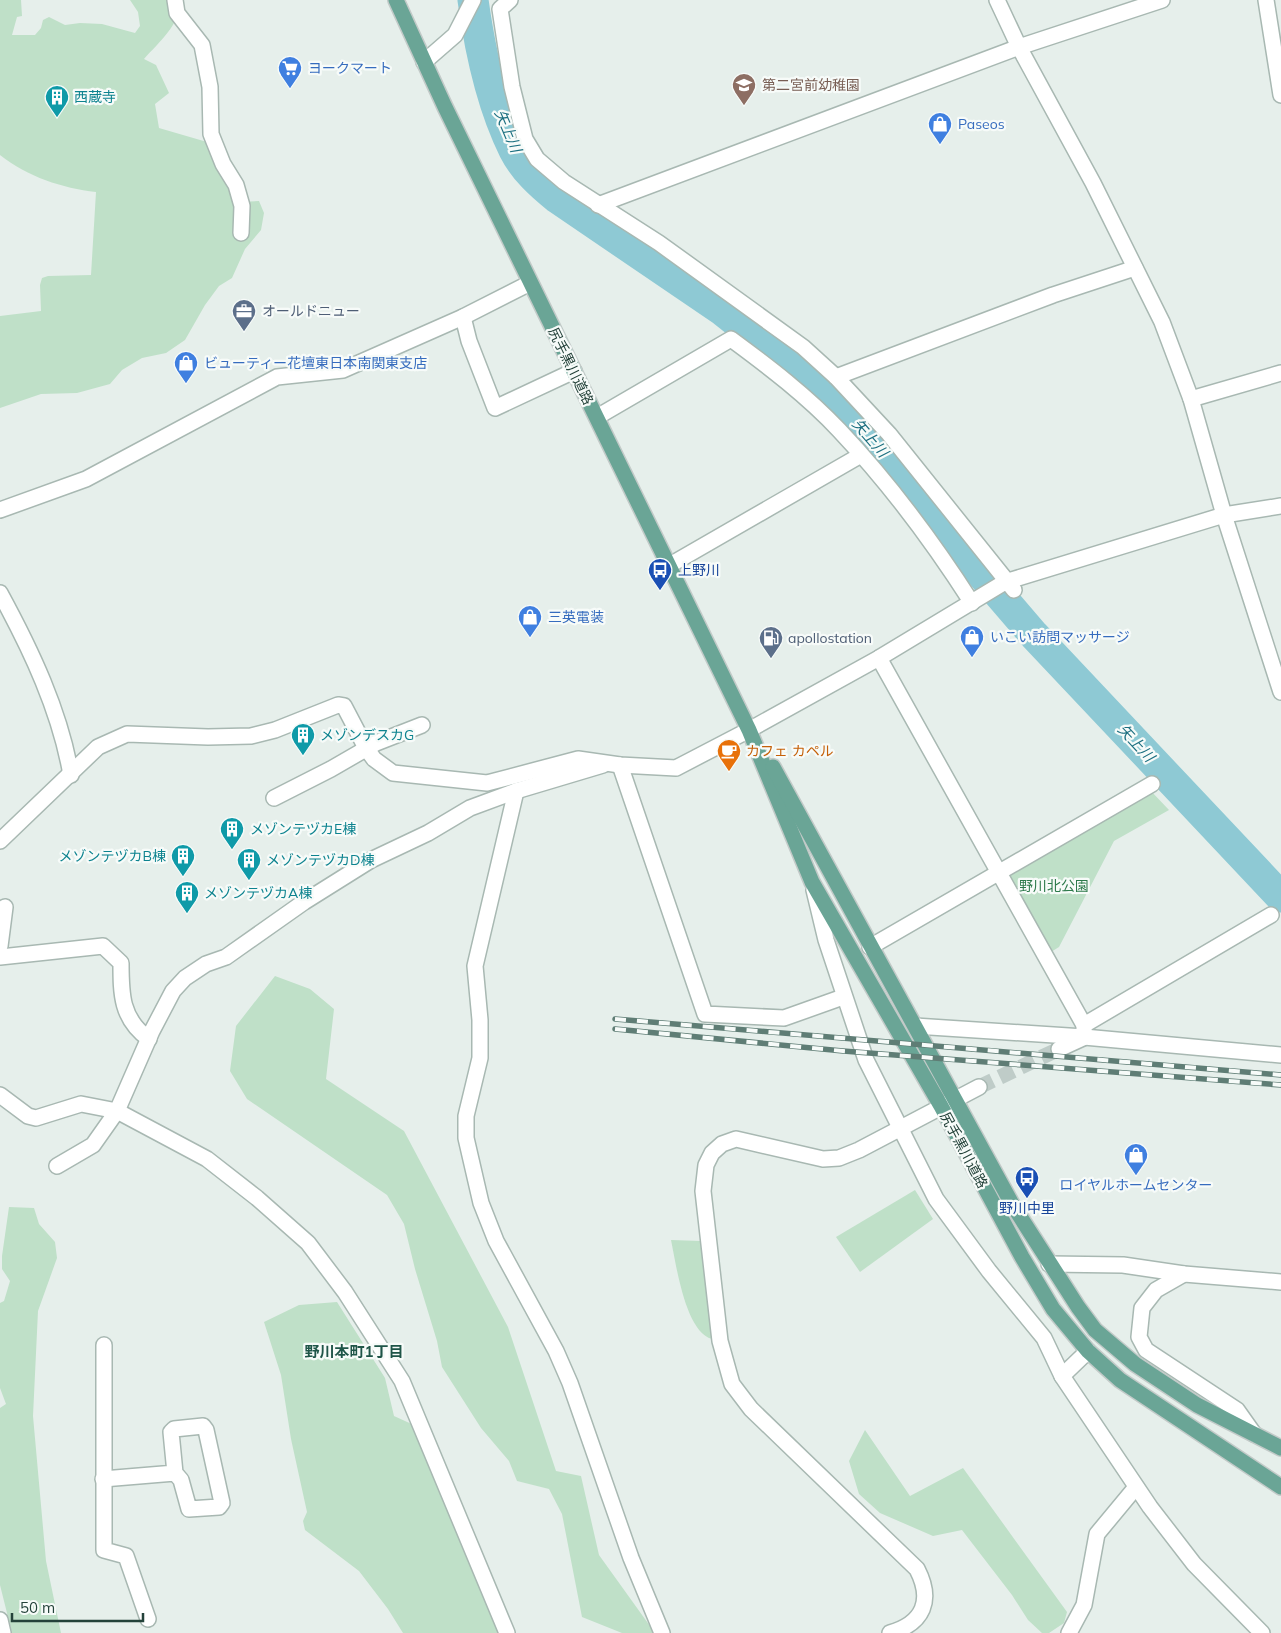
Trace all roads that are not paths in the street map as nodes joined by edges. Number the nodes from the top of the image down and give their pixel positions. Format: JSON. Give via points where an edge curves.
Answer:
{"nodes":[{"id":1,"x":175,"y":0,"type":"edge"},
{"id":2,"x":396,"y":0,"type":"edge"},
{"id":3,"x":473,"y":0,"type":"edge"},
{"id":4,"x":510,"y":0,"type":"edge"},
{"id":5,"x":997,"y":0,"type":"edge"},
{"id":6,"x":1162,"y":0,"type":"edge"},
{"id":7,"x":1266,"y":0,"type":"edge"},
{"id":8,"x":1019,"y":47,"type":"junction"},
{"id":9,"x":424,"y":62,"type":"junction"},
{"id":10,"x":1281,"y":95,"type":"edge"},
{"id":11,"x":598,"y":205,"type":"junction"},
{"id":12,"x":240,"y":233,"type":"dead end"},
{"id":13,"x":1135,"y":268,"type":"junction"},
{"id":14,"x":530,"y":283,"type":"junction"},
{"id":15,"x":463,"y":317,"type":"junction"},
{"id":16,"x":574,"y":371,"type":"junction"},
{"id":17,"x":1281,"y":373,"type":"edge"},
{"id":18,"x":836,"y":378,"type":"junction"},
{"id":19,"x":1191,"y":399,"type":"junction"},
{"id":20,"x":596,"y":417,"type":"junction"},
{"id":21,"x":862,"y":455,"type":"junction"},
{"id":22,"x":1281,"y":506,"type":"edge"},
{"id":23,"x":0,"y":510,"type":"edge"},
{"id":24,"x":1224,"y":515,"type":"junction"},
{"id":25,"x":670,"y":565,"type":"junction"},
{"id":26,"x":1010,"y":586,"type":"junction"},
{"id":27,"x":0,"y":593,"type":"edge"},
{"id":28,"x":972,"y":603,"type":"junction"},
{"id":29,"x":879,"y":658,"type":"junction"},
{"id":30,"x":1281,"y":692,"type":"edge"},
{"id":31,"x":422,"y":724,"type":"dead end"},
{"id":32,"x":749,"y":730,"type":"junction"},
{"id":33,"x":366,"y":748,"type":"junction"},
{"id":34,"x":614,"y":764,"type":"junction"},
{"id":35,"x":71,"y":775,"type":"junction"},
{"id":36,"x":1152,"y":784,"type":"dead end"},
{"id":37,"x":516,"y":791,"type":"junction"},
{"id":38,"x":274,"y":798,"type":"dead end"},
{"id":39,"x":0,"y":841,"type":"edge"},
{"id":40,"x":999,"y":873,"type":"junction"},
{"id":41,"x":812,"y":882,"type":"junction"},
{"id":42,"x":5,"y":907,"type":"dead end"},
{"id":43,"x":1271,"y":915,"type":"dead end"},
{"id":44,"x":0,"y":946,"type":"edge"},
{"id":45,"x":870,"y":947,"type":"junction"},
{"id":46,"x":0,"y":957,"type":"edge"},
{"id":47,"x":844,"y":997,"type":"junction"},
{"id":48,"x":915,"y":1026,"type":"junction"},
{"id":49,"x":1084,"y":1031,"type":"junction"},
{"id":50,"x":149,"y":1038,"type":"junction"},
{"id":51,"x":1059,"y":1049,"type":"tunnel mouth"},
{"id":52,"x":1281,"y":1055,"type":"edge"},
{"id":53,"x":980,"y":1087,"type":"tunnel mouth"},
{"id":54,"x":0,"y":1095,"type":"edge"},
{"id":55,"x":956,"y":1098,"type":"junction"},
{"id":56,"x":941,"y":1106,"type":"junction"},
{"id":57,"x":117,"y":1111,"type":"junction"},
{"id":58,"x":900,"y":1129,"type":"junction"},
{"id":59,"x":57,"y":1166,"type":"dead end"},
{"id":60,"x":1050,"y":1264,"type":"junction"},
{"id":61,"x":1184,"y":1274,"type":"junction"},
{"id":62,"x":1281,"y":1282,"type":"edge"},
{"id":63,"x":104,"y":1345,"type":"dead end"},
{"id":64,"x":1088,"y":1351,"type":"junction"},
{"id":65,"x":1062,"y":1376,"type":"junction"},
{"id":66,"x":1254,"y":1434,"type":"junction"},
{"id":67,"x":1281,"y":1448,"type":"edge"},
{"id":68,"x":175,"y":1472,"type":"junction"},
{"id":69,"x":104,"y":1478,"type":"junction"},
{"id":70,"x":1136,"y":1487,"type":"junction"},
{"id":71,"x":1281,"y":1487,"type":"edge"},
{"id":72,"x":148,"y":1619,"type":"dead end"},
{"id":73,"x":0,"y":1620,"type":"edge"},
{"id":74,"x":3,"y":1633,"type":"edge"},
{"id":75,"x":507,"y":1633,"type":"edge"},
{"id":76,"x":662,"y":1633,"type":"edge"},
{"id":77,"x":890,"y":1633,"type":"edge"},
{"id":78,"x":1068,"y":1633,"type":"edge"},
{"id":79,"x":1262,"y":1633,"type":"edge"}],
"edges":[{"from":1,"to":12,"type":"street","via":[[177,13],[202,45],[210,87],[211,134],[236,185],[242,206]]},
{"from":2,"to":9,"type":"main road","name":"尻手黒川道路"},
{"from":3,"to":9,"type":"street","via":[[455,35]]},
{"from":4,"to":11,"type":"street","via":[[500,9],[512,87],[525,139],[548,171]]},
{"from":5,"to":8,"type":"street"},
{"from":6,"to":8,"type":"street"},
{"from":7,"to":10,"type":"street"},
{"from":8,"to":11,"type":"street"},
{"from":8,"to":13,"type":"street"},
{"from":9,"to":14,"type":"main road","name":"尻手黒川道路"},
{"from":11,"to":18,"type":"street","via":[[658,243],[803,347]]},
{"from":13,"to":18,"type":"street","via":[[1053,295]]},
{"from":13,"to":19,"type":"street","via":[[1162,322]]},
{"from":14,"to":15,"type":"street"},
{"from":14,"to":16,"type":"main road","name":"尻手黒川道路"},
{"from":15,"to":16,"type":"street","via":[[495,408]]},
{"from":15,"to":23,"type":"street","via":[[343,370],[277,377],[86,479]]},
{"from":16,"to":20,"type":"main road","name":"尻手黒川道路"},
{"from":17,"to":19,"type":"street"},
{"from":18,"to":26,"type":"street","via":[[890,434]]},
{"from":19,"to":24,"type":"street"},
{"from":20,"to":21,"type":"street","via":[[731,340],[779,375]]},
{"from":20,"to":25,"type":"main road","name":"尻手黒川道路"},
{"from":21,"to":25,"type":"street"},
{"from":21,"to":28,"type":"street","via":[[947,563]]},
{"from":22,"to":24,"type":"street"},
{"from":24,"to":26,"type":"street"},
{"from":24,"to":30,"type":"street"},
{"from":25,"to":32,"type":"main road","name":"尻手黒川道路"},
{"from":26,"to":28,"type":"street"},
{"from":27,"to":35,"type":"street","via":[[46,690],[66,744]]},
{"from":28,"to":29,"type":"street"},
{"from":29,"to":32,"type":"street"},
{"from":29,"to":40,"type":"street"},
{"from":31,"to":33,"type":"street"},
{"from":32,"to":34,"type":"street","via":[[676,768]]},
{"from":32,"to":41,"type":"main road","name":"尻手黒川道路"},
{"from":32,"to":45,"type":"main road","name":"尻手黒川道路","via":[[786,788]]},
{"from":33,"to":34,"type":"street","via":[[374,759],[393,773],[486,783],[578,759]]},
{"from":33,"to":35,"type":"street","via":[[344,706],[338,705],[276,730],[251,736],[127,734],[98,747]]},
{"from":33,"to":38,"type":"street"},
{"from":34,"to":37,"type":"street"},
{"from":34,"to":47,"type":"street","via":[[705,1014],[784,1018]]},
{"from":35,"to":39,"type":"street"},
{"from":36,"to":40,"type":"street"},
{"from":37,"to":50,"type":"street","via":[[470,808],[428,833],[371,860],[226,957],[206,964],[185,978],[173,992]]},
{"from":37,"to":76,"type":"street","via":[[475,966],[480,1058],[466,1116],[466,1138],[481,1203],[496,1241],[556,1351]]},
{"from":40,"to":45,"type":"street"},
{"from":40,"to":49,"type":"street"},
{"from":41,"to":47,"type":"street"},
{"from":41,"to":56,"type":"main road","name":"尻手黒川道路"},
{"from":42,"to":44,"type":"street"},
{"from":43,"to":49,"type":"street"},
{"from":45,"to":48,"type":"main road","name":"尻手黒川道路"},
{"from":46,"to":50,"type":"street","via":[[103,946],[121,962],[124,1006],[136,1029]]},
{"from":47,"to":58,"type":"street","via":[[866,1060]]},
{"from":48,"to":49,"type":"street"},
{"from":48,"to":55,"type":"main road","name":"尻手黒川道路"},
{"from":49,"to":51,"type":"street"},
{"from":49,"to":52,"type":"street"},
{"from":50,"to":57,"type":"street"},
{"from":53,"to":55,"type":"street"},
{"from":54,"to":57,"type":"street","via":[[28,1116],[36,1118],[82,1104]]},
{"from":55,"to":56,"type":"street"},
{"from":55,"to":60,"type":"main road","name":"尻手黒川道路","via":[[1012,1204]]},
{"from":56,"to":58,"type":"street"},
{"from":56,"to":64,"type":"main road","name":"尻手黒川道路","via":[[1052,1309]]},
{"from":57,"to":59,"type":"street","via":[[94,1144]]},
{"from":57,"to":75,"type":"street","via":[[207,1159],[308,1243],[345,1292],[402,1381]]},
{"from":58,"to":65,"type":"street","via":[[936,1199],[1044,1338]]},
{"from":58,"to":77,"type":"street","via":[[839,1158],[823,1159],[736,1139],[722,1144],[712,1153],[706,1165],[703,1191],[720,1341],[732,1384],[751,1409],[917,1569],[924,1582],[925,1599],[921,1614],[908,1628]]},
{"from":60,"to":61,"type":"street","via":[[1123,1265]]},
{"from":60,"to":66,"type":"main road","name":"尻手黒川道路","via":[[1095,1330],[1118,1351],[1197,1405]]},
{"from":61,"to":62,"type":"street"},
{"from":61,"to":66,"type":"street","via":[[1156,1290],[1142,1308],[1139,1337],[1146,1350],[1237,1410]]},
{"from":63,"to":69,"type":"street"},
{"from":64,"to":65,"type":"street"},
{"from":64,"to":71,"type":"main road","name":"尻手黒川道路","via":[[1135,1391]]},
{"from":65,"to":70,"type":"street"},
{"from":66,"to":67,"type":"main road","name":"尻手黒川道路"},
{"from":68,"to":68,"type":"street","via":[[171,1432],[174,1428],[203,1426],[222,1503],[219,1507],[189,1509],[181,1480]]},
{"from":68,"to":69,"type":"street"},
{"from":69,"to":72,"type":"street","via":[[104,1550],[126,1556]]},
{"from":70,"to":78,"type":"street","via":[[1097,1534],[1084,1605]]},
{"from":70,"to":79,"type":"street","via":[[1194,1564]]},
{"from":73,"to":74,"type":"street"}]}
